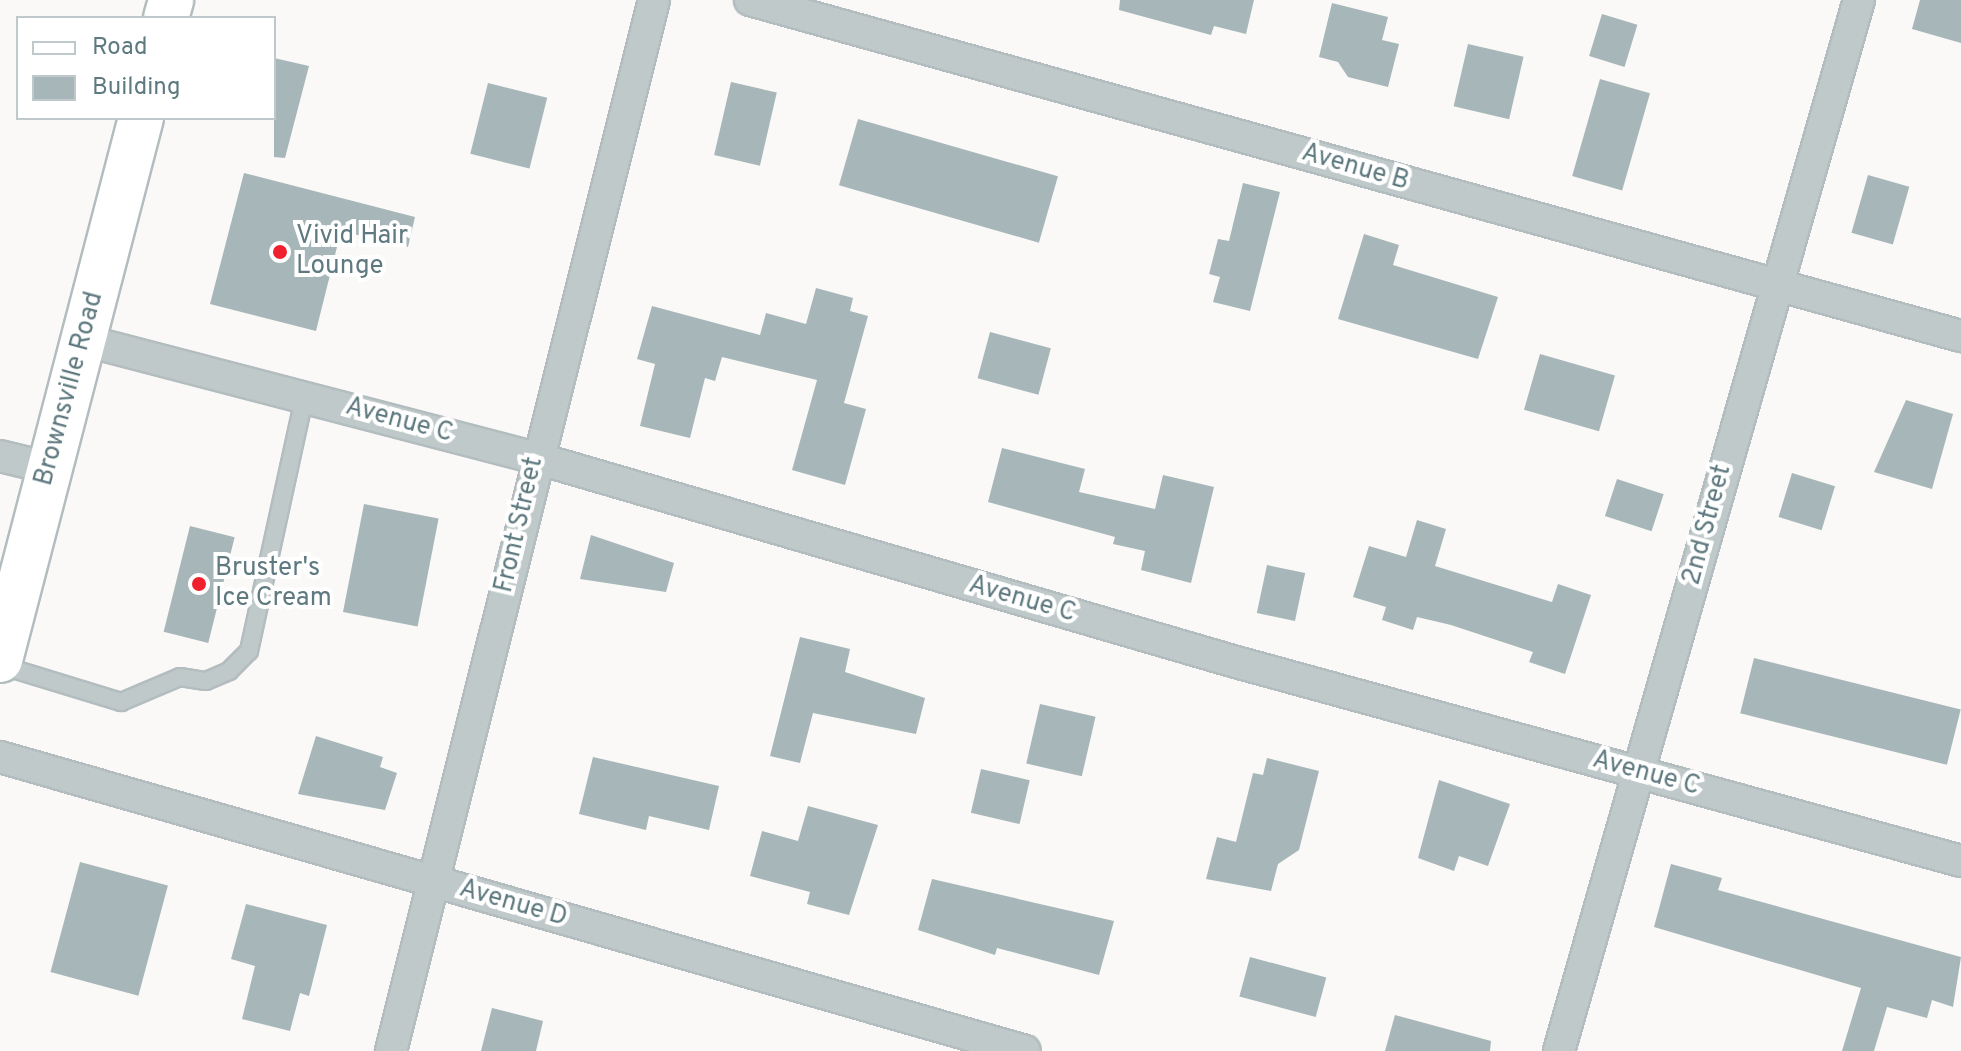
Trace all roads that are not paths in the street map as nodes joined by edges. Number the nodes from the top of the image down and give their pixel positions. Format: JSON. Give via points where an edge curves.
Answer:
{"nodes":[{"id":1,"x":654,"y":0,"type":"edge"},
{"id":2,"x":750,"y":0,"type":"edge"},
{"id":3,"x":1859,"y":0,"type":"edge"},
{"id":4,"x":140,"y":120,"type":"edge"},
{"id":5,"x":1781,"y":286,"type":"junction"},
{"id":6,"x":1961,"y":336,"type":"edge"},
{"id":7,"x":83,"y":340,"type":"junction"},
{"id":8,"x":305,"y":395,"type":"junction"},
{"id":9,"x":0,"y":456,"type":"edge"},
{"id":10,"x":536,"y":458,"type":"junction"},
{"id":11,"x":49,"y":468,"type":"junction"},
{"id":12,"x":0,"y":662,"type":"edge"},
{"id":13,"x":0,"y":757,"type":"edge"},
{"id":14,"x":1641,"y":772,"type":"junction"},
{"id":15,"x":1961,"y":861,"type":"edge"},
{"id":16,"x":438,"y":883,"type":"junction"},
{"id":17,"x":391,"y":1051,"type":"edge"},
{"id":18,"x":1025,"y":1051,"type":"edge"},
{"id":19,"x":1559,"y":1051,"type":"edge"}],
"edges":[{"from":1,"to":10,"type":"street","name":"Front Street"},
{"from":2,"to":5,"type":"street","name":"Avenue B"},
{"from":3,"to":5,"type":"street","name":"2nd Street"},
{"from":4,"to":7,"type":"street","name":"Brownsville Road"},
{"from":5,"to":6,"type":"street","name":"Avenue B"},
{"from":5,"to":14,"type":"street","name":"2nd Street"},
{"from":7,"to":8,"type":"street","name":"Avenue C"},
{"from":7,"to":11,"type":"street","name":"Brownsville Road"},
{"from":8,"to":10,"type":"street","name":"Avenue C"},
{"from":8,"to":12,"type":"lane","via":[[249,651],[229,671],[206,681],[180,677],[121,702]]},
{"from":9,"to":11,"type":"street"},
{"from":10,"to":14,"type":"street","name":"Avenue C"},
{"from":10,"to":16,"type":"street","name":"Front Street"},
{"from":11,"to":12,"type":"street","name":"Brownsville Road"},
{"from":13,"to":16,"type":"street","name":"Avenue D"},
{"from":14,"to":15,"type":"street","name":"Avenue C"},
{"from":14,"to":19,"type":"street","name":"2nd Street"},
{"from":16,"to":17,"type":"street","name":"Front Street"},
{"from":16,"to":18,"type":"street","name":"Avenue D"}]}
